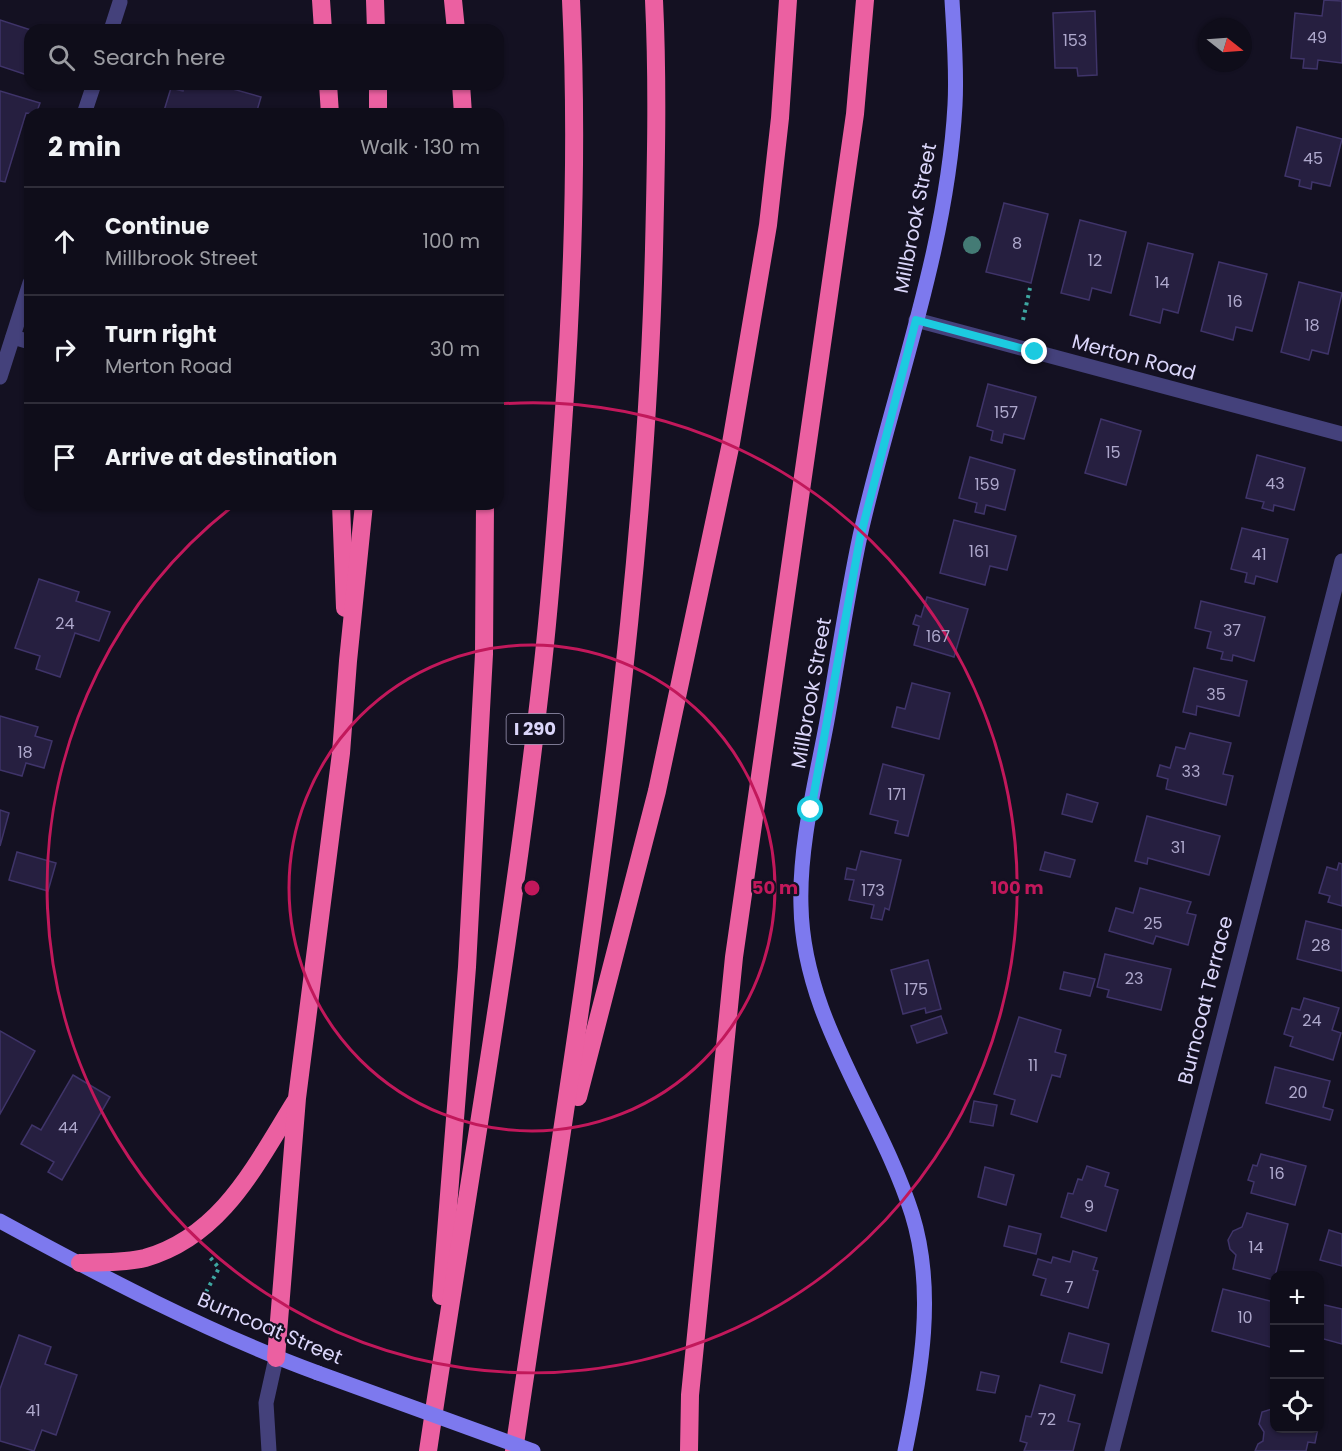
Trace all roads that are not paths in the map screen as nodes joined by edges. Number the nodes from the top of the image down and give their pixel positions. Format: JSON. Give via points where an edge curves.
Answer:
{"nodes":[{"id":1,"x":321,"y":0,"type":"edge"},
{"id":2,"x":375,"y":0,"type":"edge"},
{"id":3,"x":453,"y":0,"type":"edge"},
{"id":4,"x":571,"y":0,"type":"edge"},
{"id":5,"x":654,"y":0,"type":"edge"},
{"id":6,"x":788,"y":0,"type":"edge"},
{"id":7,"x":865,"y":0,"type":"edge"},
{"id":8,"x":952,"y":0,"type":"edge"},
{"id":9,"x":120,"y":2,"type":"dead end"},
{"id":10,"x":113,"y":24,"type":"edge"},
{"id":11,"x":323,"y":24,"type":"edge"},
{"id":12,"x":376,"y":24,"type":"edge"},
{"id":13,"x":455,"y":24,"type":"edge"},
{"id":14,"x":92,"y":90,"type":"edge"},
{"id":15,"x":328,"y":90,"type":"edge"},
{"id":16,"x":378,"y":90,"type":"edge"},
{"id":17,"x":461,"y":90,"type":"edge"},
{"id":18,"x":86,"y":108,"type":"edge"},
{"id":19,"x":330,"y":108,"type":"edge"},
{"id":20,"x":378,"y":108,"type":"edge"},
{"id":21,"x":463,"y":108,"type":"edge"},
{"id":22,"x":24,"y":302,"type":"edge"},
{"id":23,"x":916,"y":320,"type":"junction"},
{"id":24,"x":13,"y":337,"type":"junction"},
{"id":25,"x":24,"y":340,"type":"edge"},
{"id":26,"x":0,"y":377,"type":"edge"},
{"id":27,"x":1342,"y":434,"type":"edge"},
{"id":28,"x":340,"y":510,"type":"edge"},
{"id":29,"x":363,"y":510,"type":"edge"},
{"id":30,"x":485,"y":510,"type":"edge"},
{"id":31,"x":1342,"y":561,"type":"edge"},
{"id":32,"x":348,"y":661,"type":"junction"},
{"id":33,"x":297,"y":1098,"type":"junction"},
{"id":34,"x":553,"y":1192,"type":"junction"},
{"id":35,"x":0,"y":1221,"type":"edge"},
{"id":36,"x":80,"y":1263,"type":"junction"},
{"id":37,"x":276,"y":1358,"type":"junction"},
{"id":38,"x":440,"y":1371,"type":"junction"},
{"id":39,"x":269,"y":1451,"type":"edge"},
{"id":40,"x":428,"y":1451,"type":"edge"},
{"id":41,"x":514,"y":1451,"type":"edge"},
{"id":42,"x":533,"y":1451,"type":"edge"},
{"id":43,"x":689,"y":1451,"type":"edge"},
{"id":44,"x":904,"y":1451,"type":"edge"},
{"id":45,"x":1112,"y":1451,"type":"edge"}],
"edges":[{"from":1,"to":11,"type":"highway"},
{"from":2,"to":12,"type":"highway"},
{"from":3,"to":13,"type":"highway"},
{"from":4,"to":38,"type":"highway","number":"I 290","via":[[574,116],[570,294],[557,509],[541,680]]},
{"from":5,"to":34,"type":"highway","via":[[657,56],[652,298],[640,506],[613,784]]},
{"from":6,"to":34,"type":"highway","via":[[768,225],[731,443],[657,790]]},
{"from":7,"to":43,"type":"highway","via":[[855,114],[735,957],[690,1395]]},
{"from":8,"to":23,"type":"main road","name":"Millbrook Street","via":[[956,79],[952,142],[936,240]]},
{"from":9,"to":10,"type":"street"},
{"from":14,"to":18,"type":"street"},
{"from":15,"to":19,"type":"highway"},
{"from":16,"to":20,"type":"highway"},
{"from":17,"to":21,"type":"highway"},
{"from":22,"to":24,"type":"street"},
{"from":23,"to":27,"type":"street","name":"Merton Road"},
{"from":23,"to":44,"type":"main road","name":"Millbrook Street","via":[[860,538],[811,810],[801,905],[807,958],[820,1007],[899,1182],[920,1249],[925,1312]]},
{"from":24,"to":25,"type":"street"},
{"from":24,"to":26,"type":"street"},
{"from":28,"to":32,"type":"highway"},
{"from":29,"to":32,"type":"highway"},
{"from":30,"to":38,"type":"highway","via":[[484,654],[466,977],[445,1222]]},
{"from":31,"to":45,"type":"street","name":"Burncoat Terrace"},
{"from":32,"to":33,"type":"highway","via":[[341,753]]},
{"from":33,"to":36,"type":"highway","via":[[246,1180],[216,1217],[183,1244],[143,1258]]},
{"from":33,"to":37,"type":"highway"},
{"from":34,"to":41,"type":"highway"},
{"from":35,"to":36,"type":"main road","name":"Burncoat Street"},
{"from":36,"to":37,"type":"main road","name":"Burncoat Street"},
{"from":37,"to":39,"type":"street","via":[[266,1402]]},
{"from":37,"to":42,"type":"main road","name":"Burncoat Street","bridge":true},
{"from":38,"to":40,"type":"highway","number":"I 290"}]}
